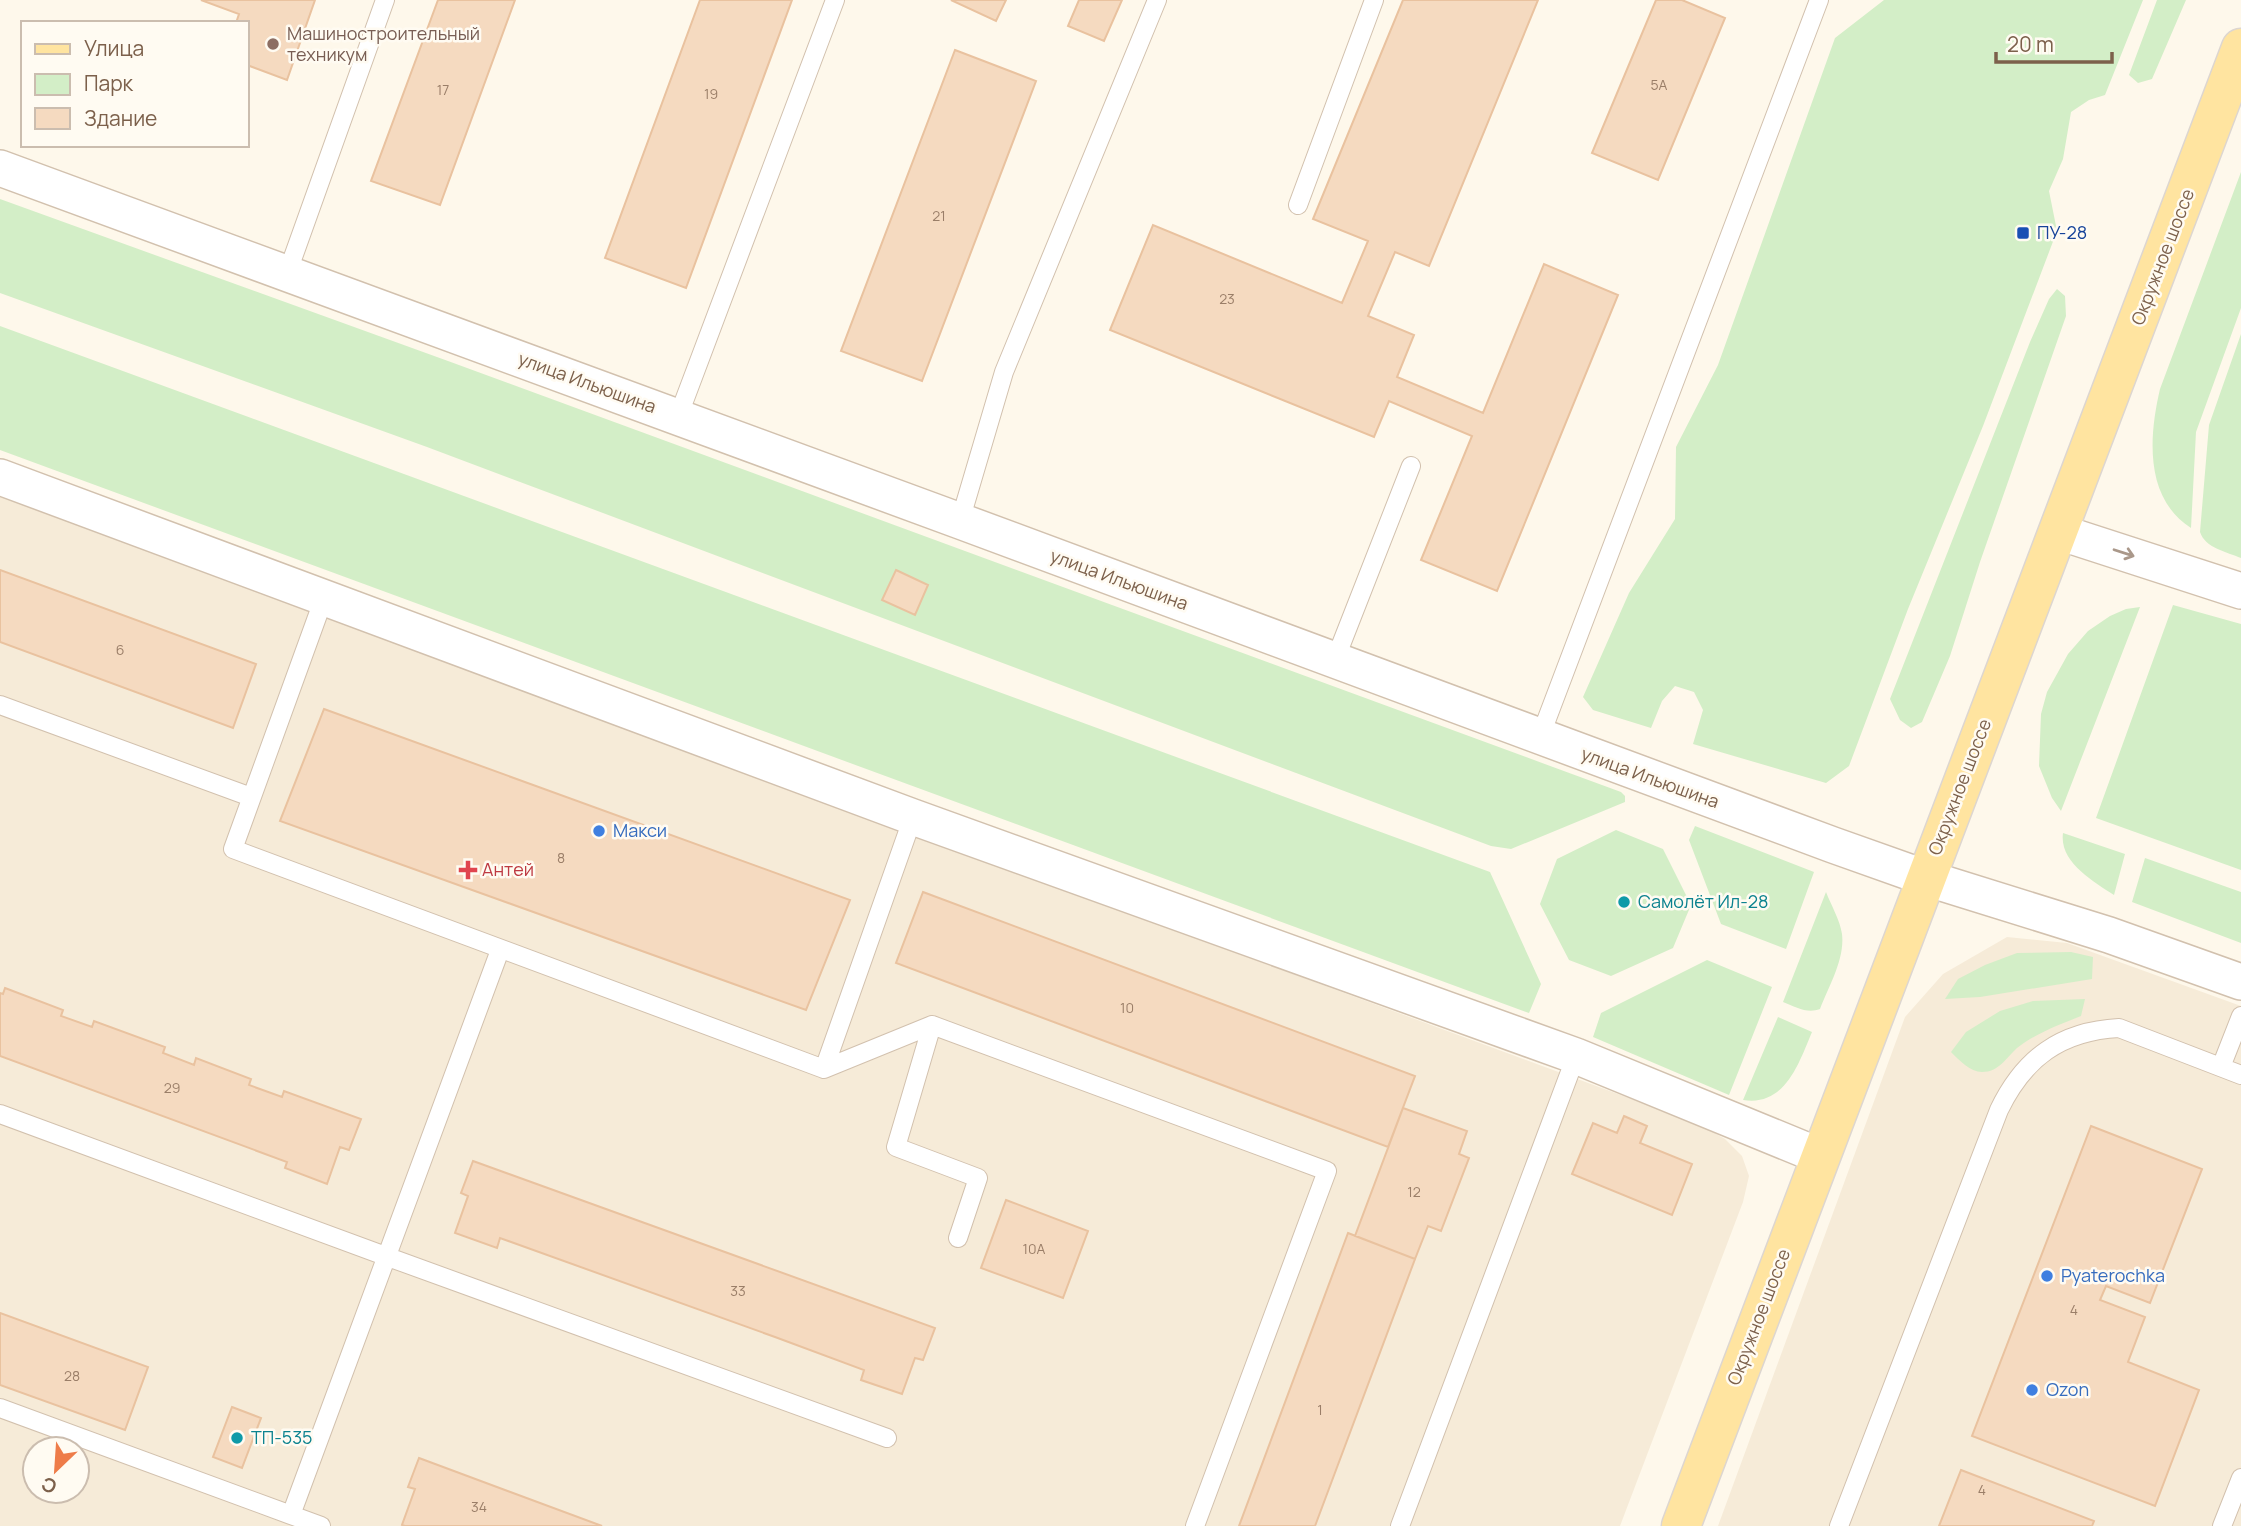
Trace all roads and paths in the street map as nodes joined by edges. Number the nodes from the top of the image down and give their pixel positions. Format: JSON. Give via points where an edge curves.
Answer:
{"nodes":[{"id":1,"x":385,"y":0,"type":"edge"},
{"id":2,"x":835,"y":0,"type":"edge"},
{"id":3,"x":1157,"y":0,"type":"edge"},
{"id":4,"x":1374,"y":0,"type":"edge"},
{"id":5,"x":1819,"y":0,"type":"edge"},
{"id":6,"x":2241,"y":48,"type":"edge"},
{"id":7,"x":0,"y":168,"type":"edge"},
{"id":8,"x":1298,"y":205,"type":"dead end"},
{"id":9,"x":288,"y":274,"type":"junction"},
{"id":10,"x":678,"y":417,"type":"junction"},
{"id":11,"x":1411,"y":466,"type":"dead end"},
{"id":12,"x":0,"y":477,"type":"edge"},
{"id":13,"x":960,"y":521,"type":"junction"},
{"id":14,"x":2059,"y":532,"type":"junction"},
{"id":15,"x":2241,"y":591,"type":"edge"},
{"id":16,"x":324,"y":598,"type":"junction"},
{"id":17,"x":1335,"y":660,"type":"junction"},
{"id":18,"x":0,"y":705,"type":"edge"},
{"id":19,"x":1540,"y":737,"type":"junction"},
{"id":20,"x":251,"y":797,"type":"junction"},
{"id":21,"x":913,"y":817,"type":"junction"},
{"id":22,"x":1926,"y":878,"type":"junction"},
{"id":23,"x":500,"y":950,"type":"junction"},
{"id":24,"x":2241,"y":982,"type":"edge"},
{"id":25,"x":2241,"y":1016,"type":"edge"},
{"id":26,"x":932,"y":1025,"type":"junction"},
{"id":27,"x":1576,"y":1056,"type":"junction"},
{"id":28,"x":2221,"y":1067,"type":"junction"},
{"id":29,"x":824,"y":1069,"type":"junction"},
{"id":30,"x":2241,"y":1075,"type":"edge"},
{"id":31,"x":0,"y":1114,"type":"edge"},
{"id":32,"x":1820,"y":1156,"type":"junction"},
{"id":33,"x":958,"y":1238,"type":"dead end"},
{"id":34,"x":388,"y":1257,"type":"junction"},
{"id":35,"x":0,"y":1408,"type":"edge"},
{"id":36,"x":887,"y":1438,"type":"dead end"},
{"id":37,"x":2241,"y":1478,"type":"edge"},
{"id":38,"x":291,"y":1515,"type":"junction"},
{"id":39,"x":321,"y":1526,"type":"edge"},
{"id":40,"x":1195,"y":1526,"type":"edge"},
{"id":41,"x":1400,"y":1526,"type":"edge"},
{"id":42,"x":1681,"y":1526,"type":"edge"},
{"id":43,"x":1839,"y":1526,"type":"edge"},
{"id":44,"x":2222,"y":1526,"type":"edge"}],
"edges":[{"from":1,"to":9,"type":"lane"},
{"from":2,"to":10,"type":"lane"},
{"from":3,"to":13,"type":"lane","via":[[1004,372]]},
{"from":4,"to":8,"type":"lane"},
{"from":5,"to":19,"type":"lane"},
{"from":6,"to":14,"type":"main road","name":"Окружное шоссе"},
{"from":7,"to":9,"type":"street","name":"улица Ильюшина"},
{"from":9,"to":10,"type":"street","name":"улица Ильюшина"},
{"from":10,"to":13,"type":"street","name":"улица Ильюшина"},
{"from":11,"to":17,"type":"lane"},
{"from":12,"to":16,"type":"street"},
{"from":13,"to":17,"type":"street","name":"улица Ильюшина"},
{"from":14,"to":15,"type":"street","one_way":true},
{"from":14,"to":22,"type":"main road","name":"Окружное шоссе"},
{"from":16,"to":20,"type":"lane"},
{"from":16,"to":21,"type":"street"},
{"from":17,"to":19,"type":"street","name":"улица Ильюшина"},
{"from":18,"to":20,"type":"lane"},
{"from":19,"to":22,"type":"street","name":"улица Ильюшина"},
{"from":20,"to":23,"type":"lane","via":[[233,849]]},
{"from":21,"to":27,"type":"street"},
{"from":21,"to":29,"type":"lane"},
{"from":22,"to":24,"type":"street","name":"улица Ильюшина"},
{"from":22,"to":32,"type":"main road","name":"Окружное шоссе"},
{"from":23,"to":29,"type":"lane"},
{"from":23,"to":34,"type":"lane"},
{"from":25,"to":28,"type":"lane"},
{"from":26,"to":29,"type":"lane"},
{"from":26,"to":33,"type":"lane","via":[[895,1147],[978,1178]]},
{"from":26,"to":40,"type":"lane","via":[[1327,1171]]},
{"from":27,"to":32,"type":"street"},
{"from":27,"to":41,"type":"lane"},
{"from":28,"to":30,"type":"lane"},
{"from":28,"to":43,"type":"lane","via":[[2119,1028],[2079,1034],[2043,1052],[2024,1069],[1999,1110]]},
{"from":31,"to":34,"type":"lane"},
{"from":32,"to":42,"type":"main road","name":"Окружное шоссе"},
{"from":34,"to":36,"type":"lane"},
{"from":34,"to":38,"type":"lane"},
{"from":35,"to":38,"type":"lane"},
{"from":37,"to":44,"type":"lane"},
{"from":38,"to":39,"type":"lane"}]}
